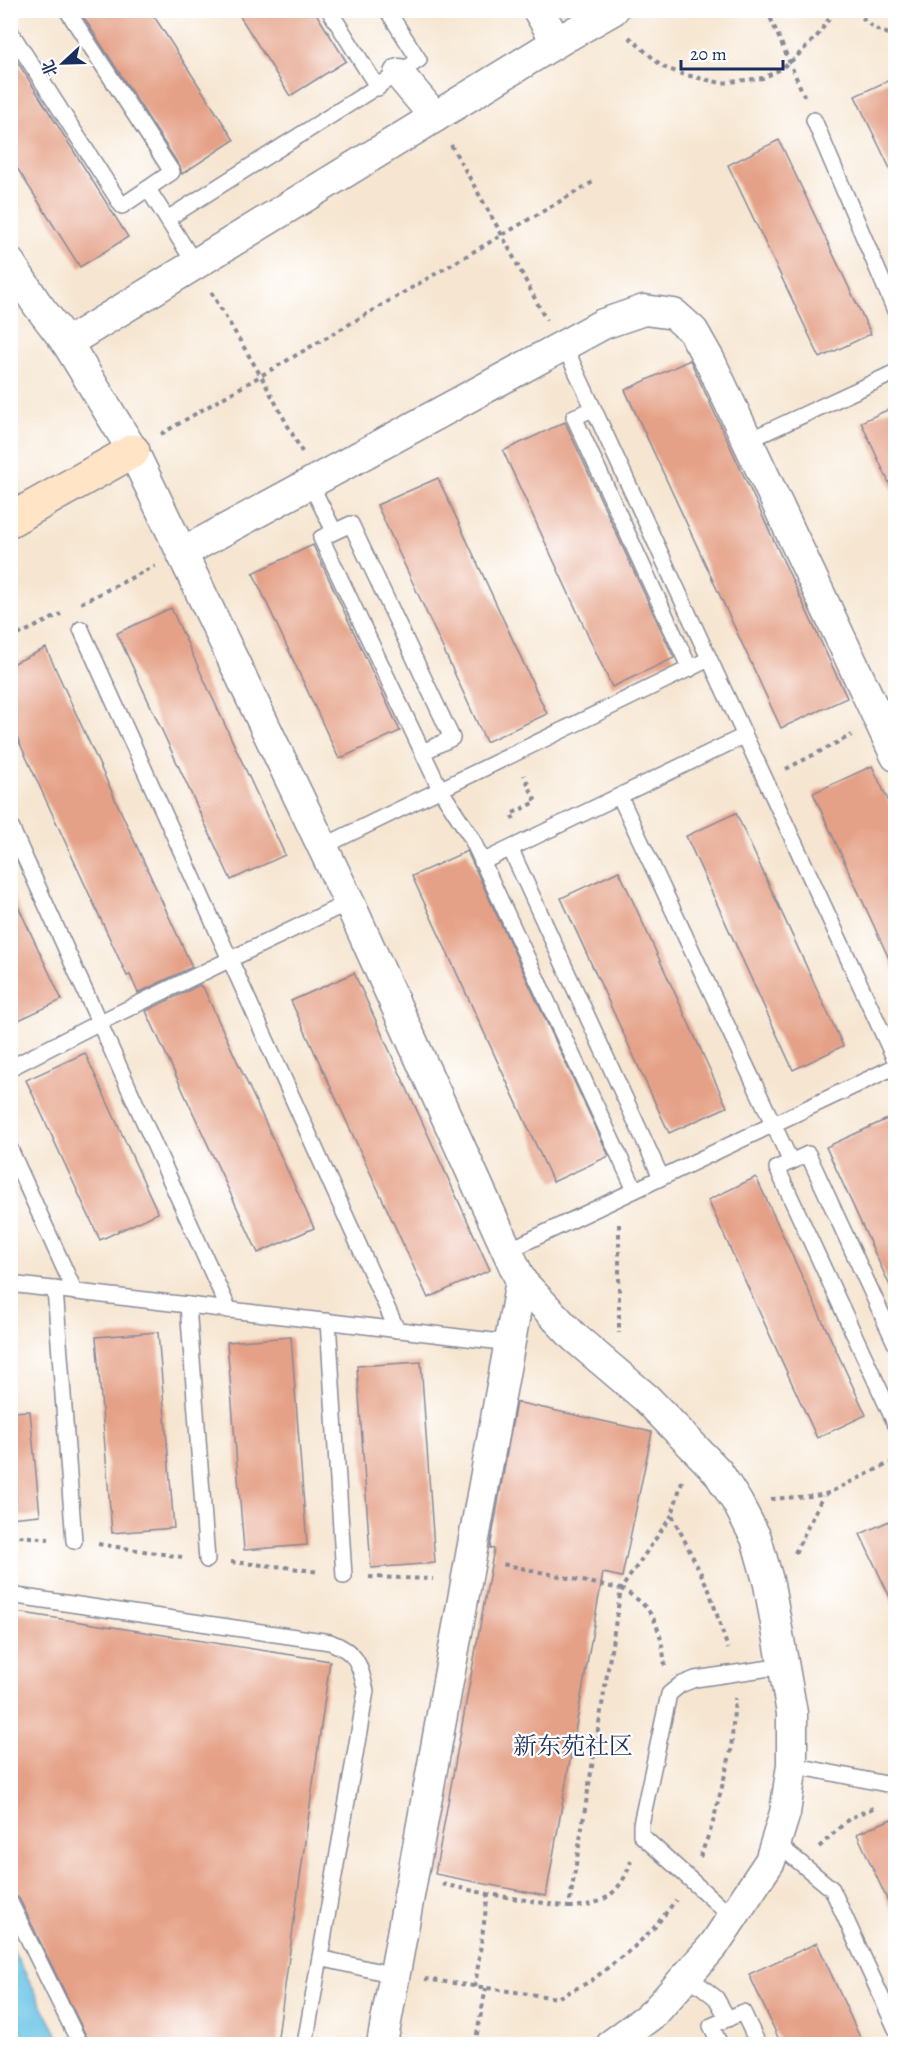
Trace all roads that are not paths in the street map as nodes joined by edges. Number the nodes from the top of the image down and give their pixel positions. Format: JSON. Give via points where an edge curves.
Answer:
{"nodes":[{"id":1,"x":67,"y":10,"type":"edge"},
{"id":2,"x":328,"y":10,"type":"edge"},
{"id":3,"x":387,"y":10,"type":"edge"},
{"id":4,"x":537,"y":10,"type":"edge"},
{"id":5,"x":610,"y":12,"type":"edge"},
{"id":6,"x":10,"y":31,"type":"edge"},
{"id":7,"x":557,"y":42,"type":"junction"},
{"id":8,"x":388,"y":81,"type":"junction"},
{"id":9,"x":435,"y":117,"type":"junction"},
{"id":10,"x":814,"y":120,"type":"road end"},
{"id":11,"x":148,"y":189,"type":"junction"},
{"id":12,"x":167,"y":219,"type":"junction"},
{"id":13,"x":10,"y":263,"type":"edge"},
{"id":14,"x":195,"y":264,"type":"junction"},
{"id":15,"x":896,"y":313,"type":"edge"},
{"id":16,"x":67,"y":343,"type":"junction"},
{"id":17,"x":562,"y":346,"type":"junction"},
{"id":18,"x":896,"y":372,"type":"edge"},
{"id":19,"x":593,"y":409,"type":"junction"},
{"id":20,"x":747,"y":441,"type":"junction"},
{"id":21,"x":133,"y":451,"type":"junction"},
{"id":22,"x":313,"y":481,"type":"junction"},
{"id":23,"x":10,"y":520,"type":"edge"},
{"id":24,"x":334,"y":531,"type":"junction"},
{"id":25,"x":182,"y":553,"type":"junction"},
{"id":26,"x":81,"y":629,"type":"dead end"},
{"id":27,"x":709,"y":660,"type":"junction"},
{"id":28,"x":690,"y":669,"type":"junction"},
{"id":29,"x":744,"y":736,"type":"junction"},
{"id":30,"x":423,"y":753,"type":"junction"},
{"id":31,"x":896,"y":756,"type":"edge"},
{"id":32,"x":440,"y":789,"type":"junction"},
{"id":33,"x":620,"y":796,"type":"junction"},
{"id":34,"x":10,"y":825,"type":"edge"},
{"id":35,"x":322,"y":847,"type":"junction"},
{"id":36,"x":511,"y":850,"type":"junction"},
{"id":37,"x":482,"y":862,"type":"junction"},
{"id":38,"x":349,"y":902,"type":"junction"},
{"id":39,"x":230,"y":960,"type":"junction"},
{"id":40,"x":100,"y":1022,"type":"junction"},
{"id":41,"x":896,"y":1064,"type":"edge"},
{"id":42,"x":10,"y":1068,"type":"edge"},
{"id":43,"x":775,"y":1124,"type":"junction"},
{"id":44,"x":10,"y":1149,"type":"edge"},
{"id":45,"x":791,"y":1162,"type":"junction"},
{"id":46,"x":661,"y":1177,"type":"junction"},
{"id":47,"x":635,"y":1190,"type":"junction"},
{"id":48,"x":507,"y":1251,"type":"junction"},
{"id":49,"x":521,"y":1281,"type":"junction"},
{"id":50,"x":10,"y":1284,"type":"edge"},
{"id":51,"x":55,"y":1289,"type":"junction"},
{"id":52,"x":75,"y":1292,"type":"junction"},
{"id":53,"x":188,"y":1305,"type":"junction"},
{"id":54,"x":229,"y":1310,"type":"junction"},
{"id":55,"x":328,"y":1322,"type":"junction"},
{"id":56,"x":397,"y":1330,"type":"junction"},
{"id":57,"x":510,"y":1343,"type":"junction"},
{"id":58,"x":896,"y":1345,"type":"edge"},
{"id":59,"x":891,"y":1404,"type":"edge"},
{"id":60,"x":896,"y":1425,"type":"edge"},
{"id":61,"x":74,"y":1541,"type":"road end"},
{"id":62,"x":207,"y":1560,"type":"road end"},
{"id":63,"x":344,"y":1576,"type":"road end"},
{"id":64,"x":10,"y":1595,"type":"edge"},
{"id":65,"x":784,"y":1666,"type":"junction"},
{"id":66,"x":792,"y":1765,"type":"junction"},
{"id":67,"x":896,"y":1786,"type":"edge"},
{"id":68,"x":776,"y":1843,"type":"junction"},
{"id":69,"x":10,"y":1902,"type":"edge"},
{"id":70,"x":733,"y":1918,"type":"junction"},
{"id":71,"x":320,"y":1958,"type":"junction"},
{"id":72,"x":394,"y":1975,"type":"junction"},
{"id":73,"x":687,"y":1975,"type":"junction"},
{"id":74,"x":728,"y":2019,"type":"junction"},
{"id":75,"x":896,"y":2029,"type":"edge"},
{"id":76,"x":80,"y":2044,"type":"edge"},
{"id":77,"x":305,"y":2044,"type":"edge"},
{"id":78,"x":382,"y":2044,"type":"edge"},
{"id":79,"x":612,"y":2044,"type":"edge"},
{"id":80,"x":720,"y":2044,"type":"edge"},
{"id":81,"x":758,"y":2044,"type":"edge"}],
"edges":[{"from":1,"to":11,"type":"lane","via":[[172,172]]},
{"from":2,"to":8,"type":"lane"},
{"from":3,"to":8,"type":"lane","via":[[419,60]]},
{"from":4,"to":7,"type":"street"},
{"from":5,"to":7,"type":"street"},
{"from":6,"to":11,"type":"lane","via":[[122,206]]},
{"from":7,"to":9,"type":"street"},
{"from":8,"to":9,"type":"street"},
{"from":8,"to":12,"type":"lane"},
{"from":9,"to":14,"type":"street"},
{"from":10,"to":15,"type":"lane"},
{"from":11,"to":12,"type":"lane"},
{"from":12,"to":14,"type":"lane"},
{"from":13,"to":16,"type":"street"},
{"from":14,"to":16,"type":"street"},
{"from":16,"to":21,"type":"street"},
{"from":17,"to":19,"type":"lane"},
{"from":17,"to":20,"type":"street","via":[[603,324],[644,310],[674,314],[693,331]]},
{"from":17,"to":22,"type":"street"},
{"from":18,"to":20,"type":"lane"},
{"from":19,"to":27,"type":"lane"},
{"from":19,"to":28,"type":"lane","via":[[574,417]]},
{"from":20,"to":31,"type":"street"},
{"from":21,"to":23,"type":"main road"},
{"from":21,"to":25,"type":"street"},
{"from":22,"to":24,"type":"lane"},
{"from":22,"to":25,"type":"street"},
{"from":24,"to":30,"type":"lane","via":[[321,538]]},
{"from":24,"to":30,"type":"lane","via":[[351,524],[452,738]]},
{"from":25,"to":35,"type":"street"},
{"from":26,"to":39,"type":"lane"},
{"from":27,"to":28,"type":"lane"},
{"from":27,"to":29,"type":"lane"},
{"from":28,"to":32,"type":"lane"},
{"from":29,"to":33,"type":"lane"},
{"from":29,"to":41,"type":"lane"},
{"from":30,"to":32,"type":"lane"},
{"from":32,"to":35,"type":"lane"},
{"from":32,"to":37,"type":"lane"},
{"from":33,"to":36,"type":"lane"},
{"from":33,"to":43,"type":"lane"},
{"from":34,"to":40,"type":"lane"},
{"from":35,"to":38,"type":"street"},
{"from":36,"to":37,"type":"lane"},
{"from":36,"to":46,"type":"lane"},
{"from":37,"to":47,"type":"lane"},
{"from":38,"to":39,"type":"lane"},
{"from":38,"to":48,"type":"street"},
{"from":39,"to":40,"type":"lane"},
{"from":39,"to":56,"type":"lane"},
{"from":40,"to":42,"type":"lane"},
{"from":40,"to":54,"type":"lane"},
{"from":41,"to":43,"type":"lane"},
{"from":43,"to":45,"type":"lane"},
{"from":43,"to":46,"type":"lane"},
{"from":44,"to":52,"type":"lane"},
{"from":45,"to":58,"type":"lane","via":[[807,1154]]},
{"from":45,"to":59,"type":"lane","via":[[777,1168]]},
{"from":46,"to":47,"type":"lane"},
{"from":47,"to":48,"type":"lane"},
{"from":48,"to":49,"type":"street"},
{"from":49,"to":57,"type":"street"},
{"from":49,"to":65,"type":"street","via":[[718,1472],[756,1538],[770,1584]]},
{"from":50,"to":51,"type":"lane"},
{"from":51,"to":52,"type":"lane"},
{"from":51,"to":61,"type":"lane"},
{"from":52,"to":53,"type":"lane"},
{"from":53,"to":54,"type":"lane"},
{"from":53,"to":62,"type":"lane"},
{"from":54,"to":55,"type":"lane"},
{"from":55,"to":56,"type":"lane"},
{"from":55,"to":63,"type":"lane"},
{"from":56,"to":57,"type":"lane"},
{"from":57,"to":72,"type":"street"},
{"from":59,"to":60,"type":"lane"},
{"from":64,"to":71,"type":"lane","via":[[330,1642],[344,1647],[359,1662],[366,1691]]},
{"from":65,"to":66,"type":"street","via":[[792,1713]]},
{"from":65,"to":70,"type":"lane","via":[[695,1679],[669,1694],[641,1824],[641,1835]]},
{"from":66,"to":67,"type":"lane"},
{"from":66,"to":68,"type":"street"},
{"from":68,"to":70,"type":"street","via":[[770,1861]]},
{"from":68,"to":75,"type":"lane","via":[[832,1890]]},
{"from":69,"to":76,"type":"lane"},
{"from":70,"to":73,"type":"street"},
{"from":71,"to":72,"type":"lane"},
{"from":71,"to":77,"type":"lane"},
{"from":72,"to":78,"type":"street"},
{"from":73,"to":74,"type":"lane","via":[[716,1998]]},
{"from":73,"to":79,"type":"street","via":[[654,2013]]},
{"from":74,"to":80,"type":"lane","via":[[711,2026]]},
{"from":74,"to":81,"type":"lane","via":[[743,2012]]}]}
